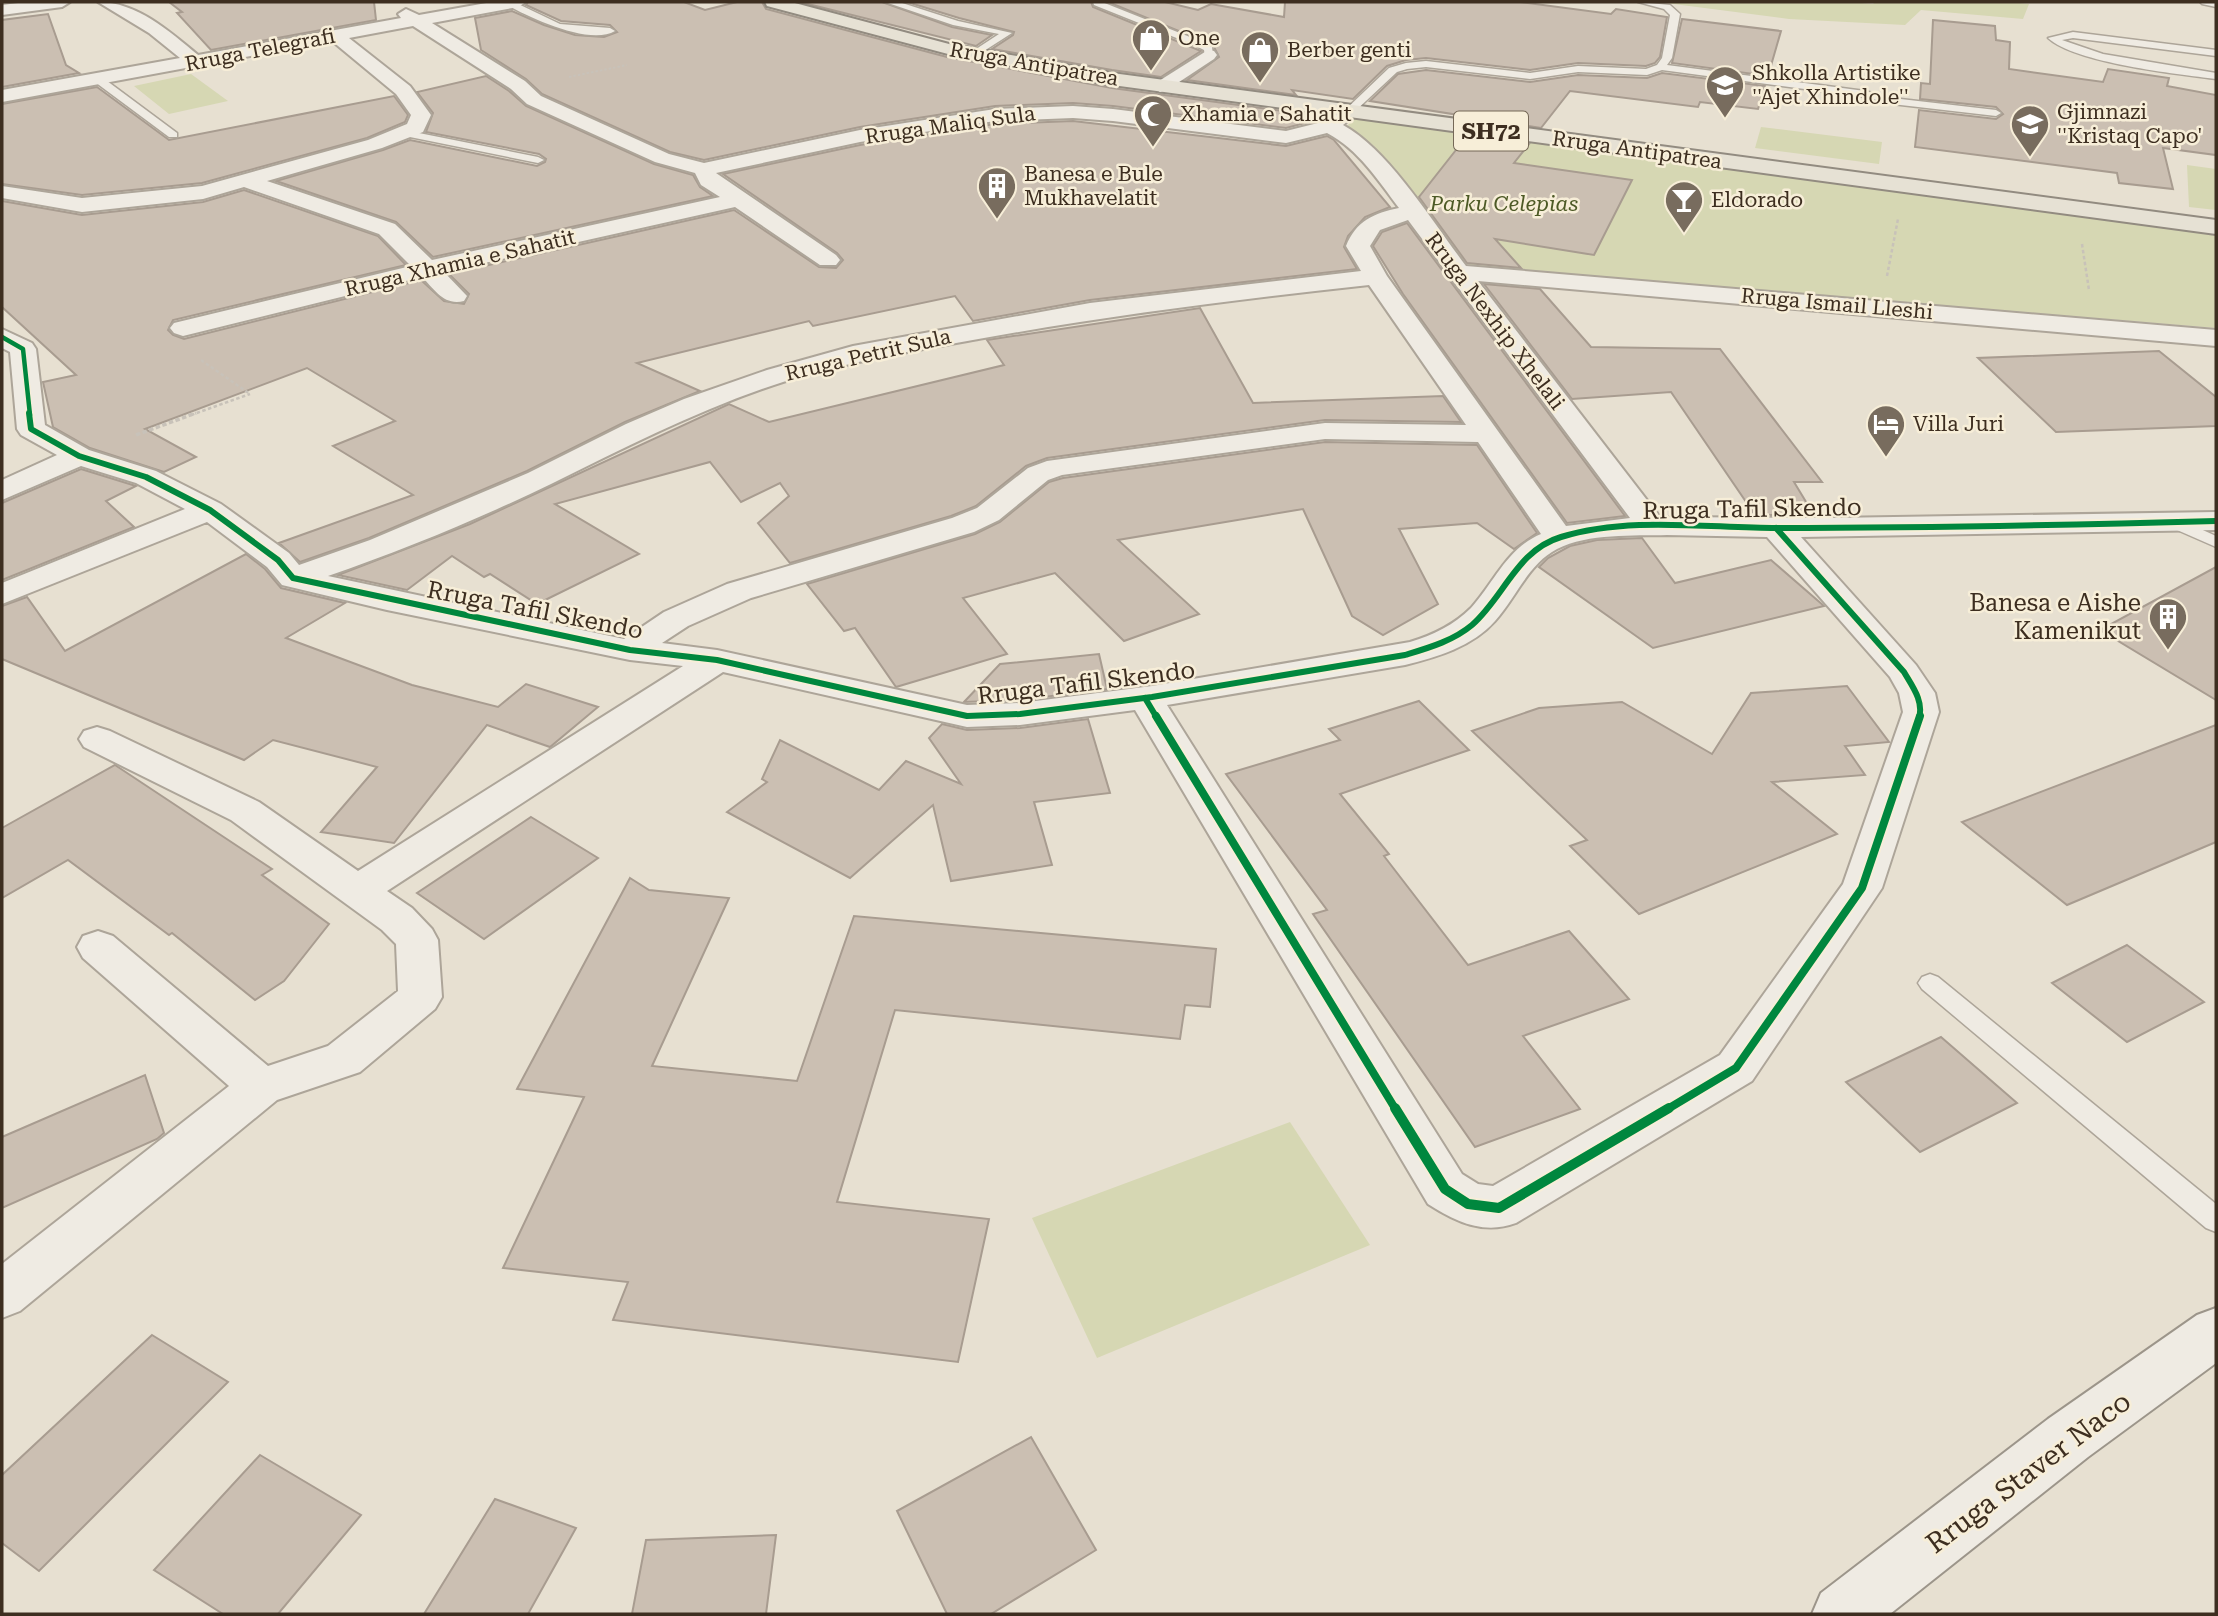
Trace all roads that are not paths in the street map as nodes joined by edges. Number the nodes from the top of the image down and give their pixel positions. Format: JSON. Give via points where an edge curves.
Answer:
{"nodes":[{"id":1,"x":62,"y":2,"type":"edge"},
{"id":2,"x":106,"y":2,"type":"edge"},
{"id":3,"x":773,"y":2,"type":"edge"},
{"id":4,"x":890,"y":2,"type":"edge"},
{"id":5,"x":1642,"y":2,"type":"edge"},
{"id":6,"x":2204,"y":2,"type":"edge"},
{"id":7,"x":514,"y":3,"type":"edge"},
{"id":8,"x":1097,"y":4,"type":"dead end"},
{"id":9,"x":2216,"y":4,"type":"edge"},
{"id":10,"x":393,"y":7,"type":"dead end"},
{"id":11,"x":2,"y":10,"type":"edge"},
{"id":12,"x":417,"y":20,"type":"junction"},
{"id":13,"x":610,"y":31,"type":"dead end"},
{"id":14,"x":2162,"y":35,"type":"dead end"},
{"id":15,"x":336,"y":36,"type":"junction"},
{"id":16,"x":2216,"y":45,"type":"edge"},
{"id":17,"x":2216,"y":53,"type":"edge"},
{"id":18,"x":973,"y":55,"type":"junction"},
{"id":19,"x":1208,"y":55,"type":"joint"},
{"id":20,"x":196,"y":62,"type":"junction"},
{"id":21,"x":1661,"y":67,"type":"junction"},
{"id":22,"x":2216,"y":76,"type":"edge"},
{"id":23,"x":99,"y":80,"type":"junction"},
{"id":24,"x":1160,"y":86,"type":"junction"},
{"id":25,"x":2,"y":96,"type":"edge"},
{"id":26,"x":1996,"y":113,"type":"dead end"},
{"id":27,"x":1338,"y":119,"type":"junction"},
{"id":28,"x":404,"y":133,"type":"junction"},
{"id":29,"x":173,"y":135,"type":"dead end"},
{"id":30,"x":538,"y":160,"type":"dead end"},
{"id":31,"x":704,"y":169,"type":"junction"},
{"id":32,"x":244,"y":180,"type":"junction"},
{"id":33,"x":2,"y":192,"type":"edge"},
{"id":34,"x":737,"y":200,"type":"junction"},
{"id":35,"x":1412,"y":212,"type":"junction"},
{"id":36,"x":2216,"y":227,"type":"edge"},
{"id":37,"x":828,"y":260,"type":"dead end"},
{"id":38,"x":426,"y":269,"type":"junction"},
{"id":39,"x":1457,"y":272,"type":"junction"},
{"id":40,"x":1376,"y":278,"type":"junction"},
{"id":41,"x":455,"y":296,"type":"dead end"},
{"id":42,"x":192,"y":326,"type":"road end"},
{"id":43,"x":2,"y":337,"type":"edge"},
{"id":44,"x":2216,"y":338,"type":"edge"},
{"id":45,"x":1486,"y":434,"type":"junction"},
{"id":46,"x":79,"y":456,"type":"junction"},
{"id":47,"x":2,"y":491,"type":"edge"},
{"id":48,"x":210,"y":510,"type":"junction"},
{"id":49,"x":2216,"y":521,"type":"edge"},
{"id":50,"x":2174,"y":522,"type":"junction"},
{"id":51,"x":1652,"y":527,"type":"junction"},
{"id":52,"x":1776,"y":528,"type":"junction"},
{"id":53,"x":1559,"y":538,"type":"junction"},
{"id":54,"x":2216,"y":542,"type":"edge"},
{"id":55,"x":293,"y":578,"type":"junction"},
{"id":56,"x":2,"y":594,"type":"edge"},
{"id":57,"x":630,"y":650,"type":"junction"},
{"id":58,"x":717,"y":660,"type":"junction"},
{"id":59,"x":1145,"y":698,"type":"junction"},
{"id":60,"x":97,"y":739,"type":"dead end"},
{"id":61,"x":357,"y":891,"type":"junction"},
{"id":62,"x":98,"y":947,"type":"dead end"},
{"id":63,"x":1930,"y":983,"type":"dead end"},
{"id":64,"x":261,"y":1087,"type":"junction"},
{"id":65,"x":2216,"y":1220,"type":"edge"},
{"id":66,"x":2,"y":1295,"type":"edge"},
{"id":67,"x":2216,"y":1332,"type":"edge"},
{"id":68,"x":1842,"y":1614,"type":"edge"}],
"edges":[{"from":1,"to":11,"type":"street"},
{"from":2,"to":20,"type":"street","via":[[155,29]]},
{"from":3,"to":18,"type":"main road","name":"Rruga Antipatrea","number":"SH72"},
{"from":4,"to":18,"type":"lane","via":[[1007,33]]},
{"from":5,"to":21,"type":"lane","via":[[1667,7],[1675,14],[1667,58]]},
{"from":6,"to":9,"type":"lane"},
{"from":7,"to":12,"type":"street","name":"Rruga Telegrafi"},
{"from":7,"to":13,"type":"lane","via":[[547,25]]},
{"from":8,"to":19,"type":"lane","via":[[1197,43],[1209,49]]},
{"from":10,"to":12,"type":"street"},
{"from":12,"to":15,"type":"street","name":"Rruga Telegrafi"},
{"from":12,"to":31,"type":"street","via":[[534,100],[662,159]]},
{"from":14,"to":16,"type":"lane"},
{"from":15,"to":20,"type":"street","name":"Rruga Telegrafi"},
{"from":15,"to":28,"type":"street","via":[[404,90],[421,115],[416,128]]},
{"from":17,"to":22,"type":"lane","via":[[2073,35],[2053,38],[2064,47],[2093,54]]},
{"from":18,"to":24,"type":"main road","name":"Rruga Antipatrea","number":"SH72"},
{"from":19,"to":24,"type":"street"},
{"from":20,"to":23,"type":"street","name":"Rruga Telegrafi"},
{"from":21,"to":26,"type":"lane"},
{"from":21,"to":27,"type":"lane","via":[[1647,72],[1578,69],[1530,76],[1426,64],[1406,66],[1393,70]]},
{"from":23,"to":25,"type":"street","name":"Rruga Telegrafi"},
{"from":23,"to":29,"type":"lane"},
{"from":24,"to":27,"type":"main road","name":"Rruga Antipatrea","number":"SH72"},
{"from":27,"to":31,"type":"street","name":"Rruga Maliq Sula","via":[[1309,133],[1273,136],[1113,115],[995,115],[860,136]]},
{"from":27,"to":35,"type":"street","name":"Rruga Nexhip Xhelali"},
{"from":27,"to":36,"type":"main road","name":"Rruga Antipatrea","number":"SH72"},
{"from":28,"to":30,"type":"lane"},
{"from":28,"to":32,"type":"street"},
{"from":31,"to":34,"type":"street","via":[[709,180]]},
{"from":32,"to":33,"type":"street","via":[[203,192],[82,205]]},
{"from":32,"to":38,"type":"street","via":[[387,229]]},
{"from":34,"to":37,"type":"street"},
{"from":34,"to":38,"type":"street","name":"Rruga Xhamia e Sahatit"},
{"from":35,"to":39,"type":"street","name":"Rruga Nexhip Xhelali"},
{"from":35,"to":40,"type":"street","via":[[1389,216],[1360,236],[1358,246]]},
{"from":38,"to":41,"type":"street"},
{"from":38,"to":42,"type":"street","name":"Rruga Xhamia e Sahatit"},
{"from":39,"to":44,"type":"street","name":"Rruga Ismail Lleshi"},
{"from":39,"to":51,"type":"street","name":"Rruga Nexhip Xhelali"},
{"from":40,"to":45,"type":"street"},
{"from":40,"to":55,"type":"street","name":"Rruga Petrit Sula","via":[[1206,295],[862,352],[694,405],[381,547]]},
{"from":43,"to":46,"type":"street","via":[[23,349],[31,429]]},
{"from":45,"to":53,"type":"street"},
{"from":45,"to":57,"type":"street","via":[[1325,431],[1057,467],[1038,474],[988,514],[963,525],[739,591],[676,619]]},
{"from":46,"to":47,"type":"street"},
{"from":46,"to":48,"type":"street","via":[[146,477]]},
{"from":48,"to":55,"type":"street","via":[[278,560]]},
{"from":48,"to":56,"type":"street"},
{"from":49,"to":50,"type":"street","name":"Rruga Tafil Skendo"},
{"from":50,"to":52,"type":"street","name":"Rruga Tafil Skendo"},
{"from":50,"to":54,"type":"lane"},
{"from":51,"to":52,"type":"street","name":"Rruga Tafil Skendo"},
{"from":51,"to":53,"type":"street","name":"Rruga Tafil Skendo"},
{"from":52,"to":59,"type":"street","via":[[1904,672],[1917,693],[1921,712],[1862,888],[1736,1068],[1499,1208],[1468,1204],[1446,1189]]},
{"from":53,"to":59,"type":"street","name":"Rruga Tafil Skendo","via":[[1536,548],[1520,562],[1472,625],[1443,643],[1405,655]]},
{"from":55,"to":57,"type":"street","name":"Rruga Tafil Skendo"},
{"from":57,"to":58,"type":"street","name":"Rruga Tafil Skendo"},
{"from":58,"to":59,"type":"street","name":"Rruga Tafil Skendo","via":[[967,716]]},
{"from":58,"to":61,"type":"street"},
{"from":60,"to":61,"type":"street","via":[[245,811]]},
{"from":61,"to":64,"type":"street","via":[[397,919],[417,940],[420,997],[344,1059]]},
{"from":62,"to":64,"type":"street"},
{"from":63,"to":65,"type":"lane"},
{"from":64,"to":66,"type":"street"},
{"from":67,"to":68,"type":"street","name":"Rruga Staver Naco","via":[[2068,1438]]}]}
